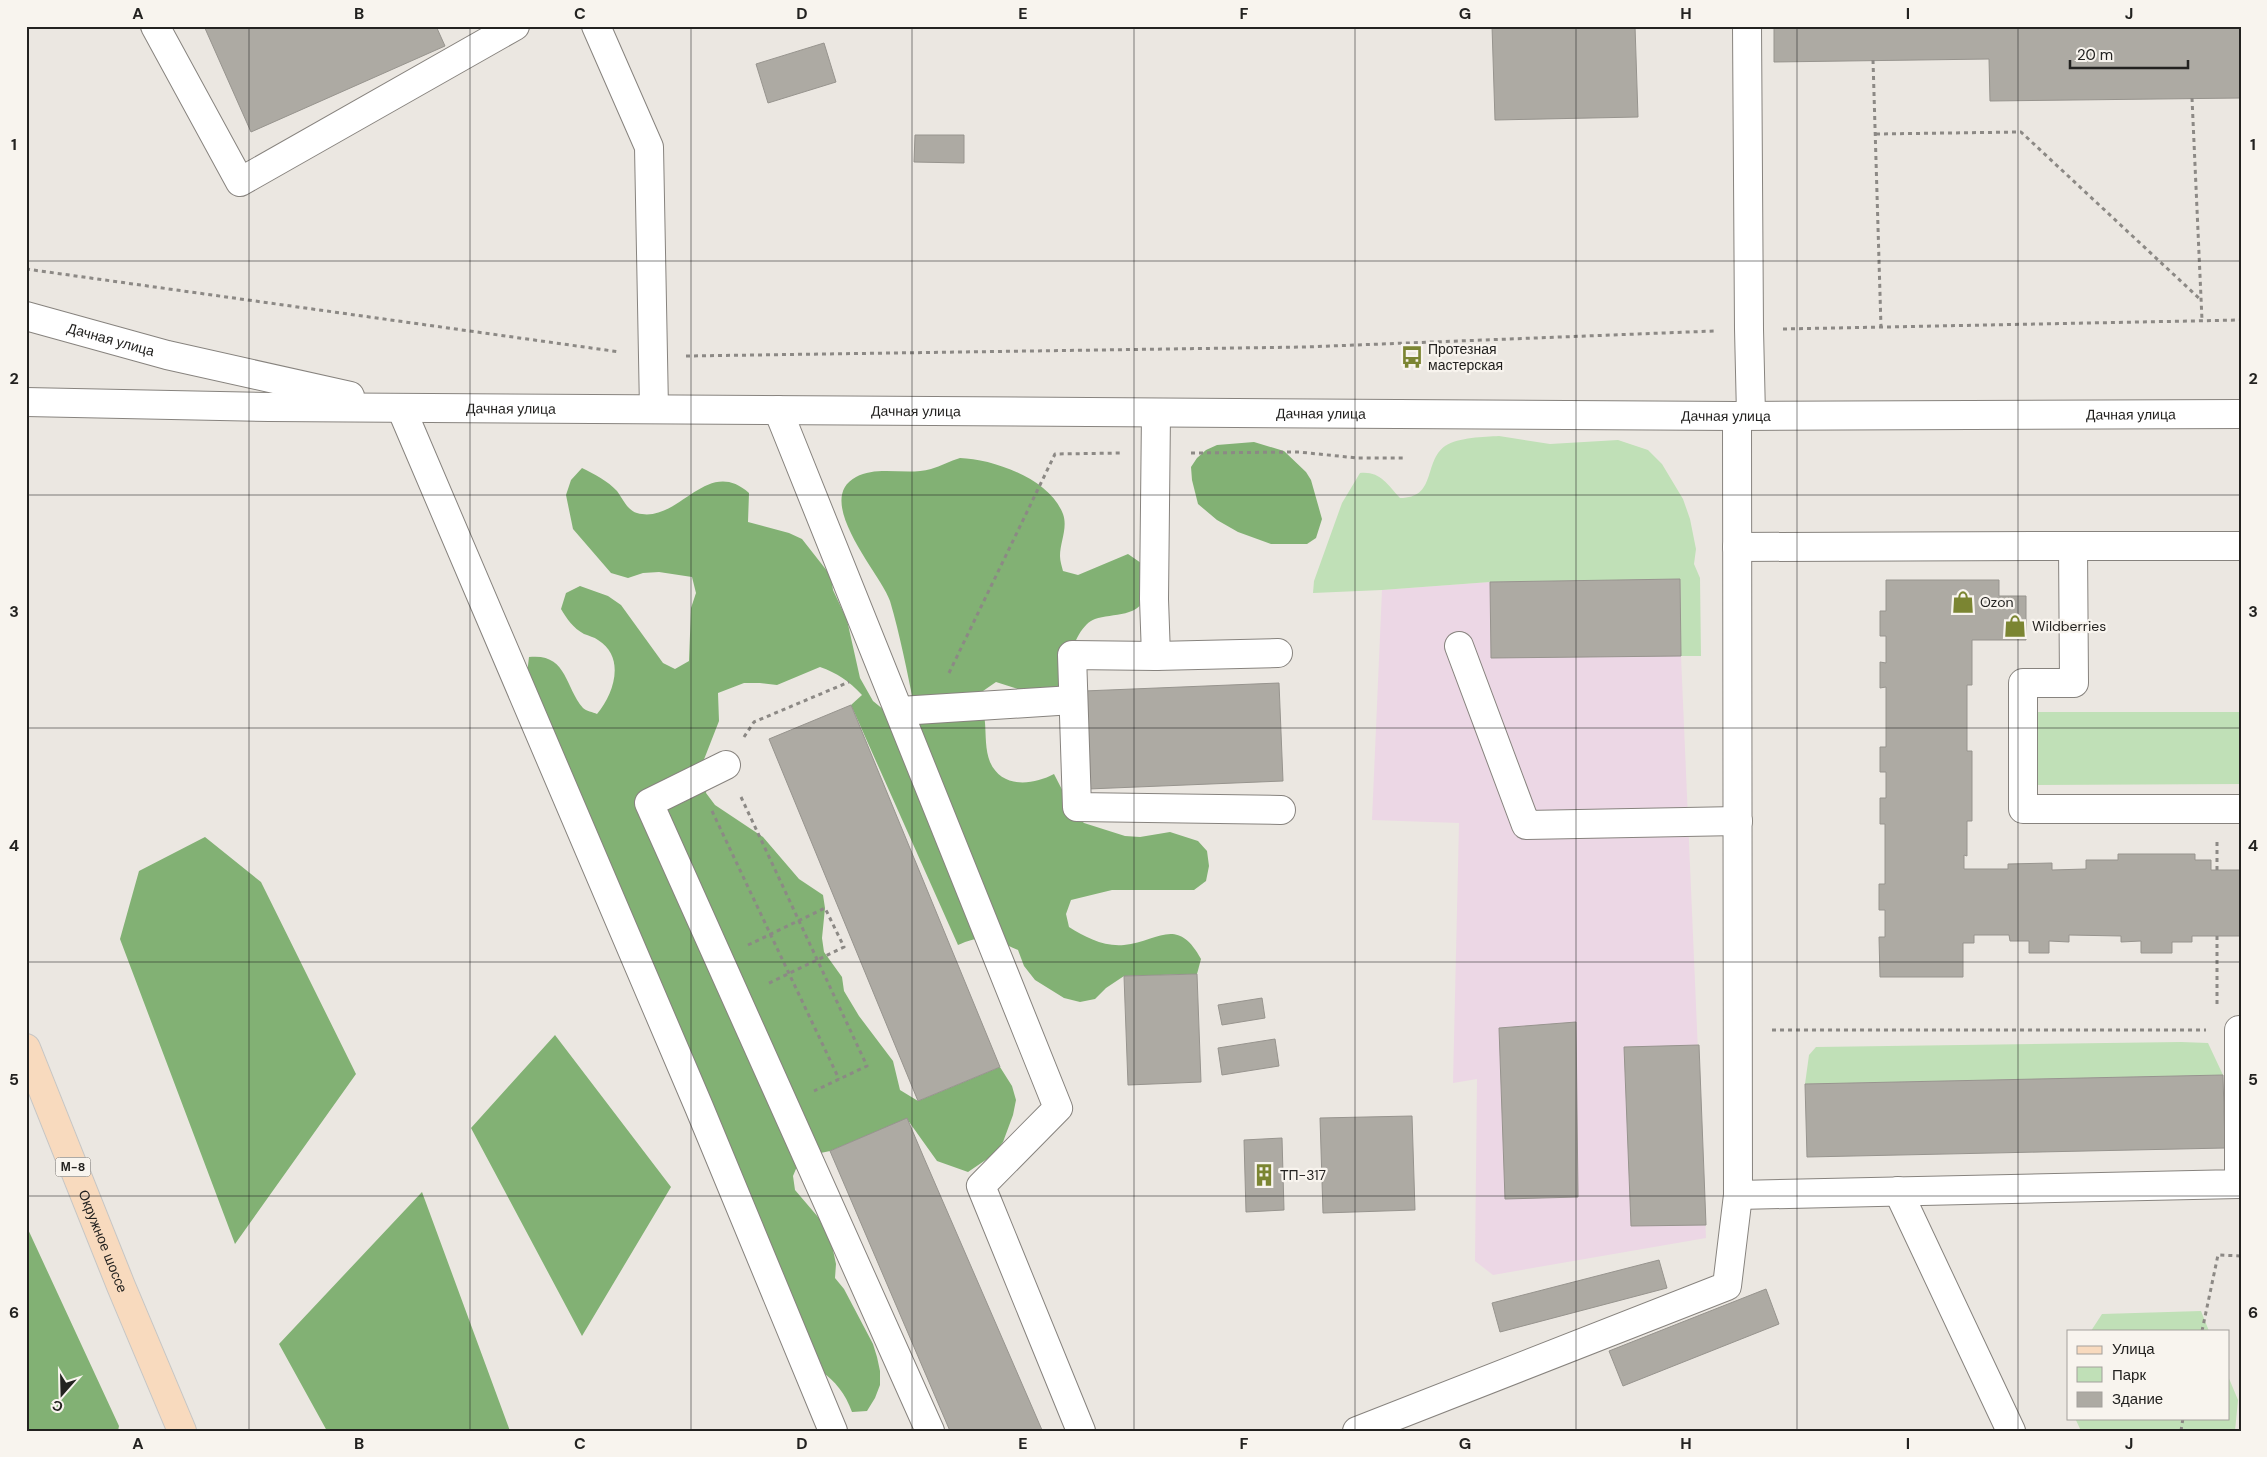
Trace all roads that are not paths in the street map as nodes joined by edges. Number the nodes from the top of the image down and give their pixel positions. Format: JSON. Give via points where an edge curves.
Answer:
{"nodes":[{"id":1,"x":155,"y":26,"type":"edge"},
{"id":2,"x":515,"y":26,"type":"edge"},
{"id":3,"x":596,"y":26,"type":"edge"},
{"id":4,"x":1747,"y":26,"type":"edge"},
{"id":5,"x":26,"y":316,"type":"edge"},
{"id":6,"x":26,"y":402,"type":"edge"},
{"id":7,"x":400,"y":408,"type":"junction"},
{"id":8,"x":654,"y":409,"type":"junction"},
{"id":9,"x":778,"y":410,"type":"junction"},
{"id":10,"x":1156,"y":413,"type":"junction"},
{"id":11,"x":2241,"y":414,"type":"edge"},
{"id":12,"x":1744,"y":416,"type":"junction"},
{"id":13,"x":2073,"y":546,"type":"junction"},
{"id":14,"x":2241,"y":546,"type":"edge"},
{"id":15,"x":1737,"y":547,"type":"junction"},
{"id":16,"x":1459,"y":646,"type":"dead end"},
{"id":17,"x":1278,"y":653,"type":"dead end"},
{"id":18,"x":1156,"y":656,"type":"junction"},
{"id":19,"x":1073,"y":700,"type":"junction"},
{"id":20,"x":900,"y":711,"type":"junction"},
{"id":21,"x":726,"y":765,"type":"road end"},
{"id":22,"x":2241,"y":809,"type":"edge"},
{"id":23,"x":1281,"y":810,"type":"dead end"},
{"id":24,"x":1738,"y":821,"type":"junction"},
{"id":25,"x":2232,"y":1030,"type":"edge"},
{"id":26,"x":26,"y":1048,"type":"edge"},
{"id":27,"x":1898,"y":1191,"type":"junction"},
{"id":28,"x":1738,"y":1195,"type":"junction"},
{"id":29,"x":182,"y":1431,"type":"edge"},
{"id":30,"x":834,"y":1431,"type":"edge"},
{"id":31,"x":930,"y":1431,"type":"edge"},
{"id":32,"x":1081,"y":1431,"type":"edge"},
{"id":33,"x":1357,"y":1431,"type":"edge"},
{"id":34,"x":2011,"y":1431,"type":"edge"}],
"edges":[{"from":1,"to":2,"type":"street","via":[[240,182]]},
{"from":3,"to":8,"type":"street","via":[[649,147]]},
{"from":4,"to":12,"type":"street","via":[[1749,329]]},
{"from":5,"to":7,"type":"street","name":"Дачная улица","via":[[167,355]]},
{"from":6,"to":7,"type":"street","name":"Дачная улица"},
{"from":7,"to":8,"type":"street","name":"Дачная улица"},
{"from":7,"to":30,"type":"street"},
{"from":8,"to":9,"type":"street","name":"Дачная улица"},
{"from":9,"to":10,"type":"street","name":"Дачная улица"},
{"from":9,"to":20,"type":"street"},
{"from":10,"to":12,"type":"street","name":"Дачная улица"},
{"from":10,"to":18,"type":"street"},
{"from":11,"to":12,"type":"street","name":"Дачная улица"},
{"from":12,"to":15,"type":"street"},
{"from":13,"to":14,"type":"street"},
{"from":13,"to":15,"type":"street"},
{"from":13,"to":22,"type":"street","via":[[2074,683],[2023,683],[2023,809]]},
{"from":15,"to":24,"type":"street"},
{"from":16,"to":24,"type":"street","via":[[1526,825]]},
{"from":17,"to":18,"type":"street"},
{"from":18,"to":19,"type":"street","via":[[1072,655]]},
{"from":19,"to":20,"type":"street"},
{"from":19,"to":23,"type":"street","via":[[1078,807]]},
{"from":20,"to":32,"type":"street","via":[[1058,1108],[981,1186]]},
{"from":21,"to":31,"type":"street","via":[[650,803]]},
{"from":24,"to":28,"type":"street"},
{"from":25,"to":27,"type":"street","via":[[2239,1184]]},
{"from":26,"to":29,"type":"main road","name":"Окружное шоссе","number":"М-8"},
{"from":27,"to":28,"type":"street"},
{"from":27,"to":34,"type":"street"},
{"from":28,"to":33,"type":"street","via":[[1727,1286]]}]}
